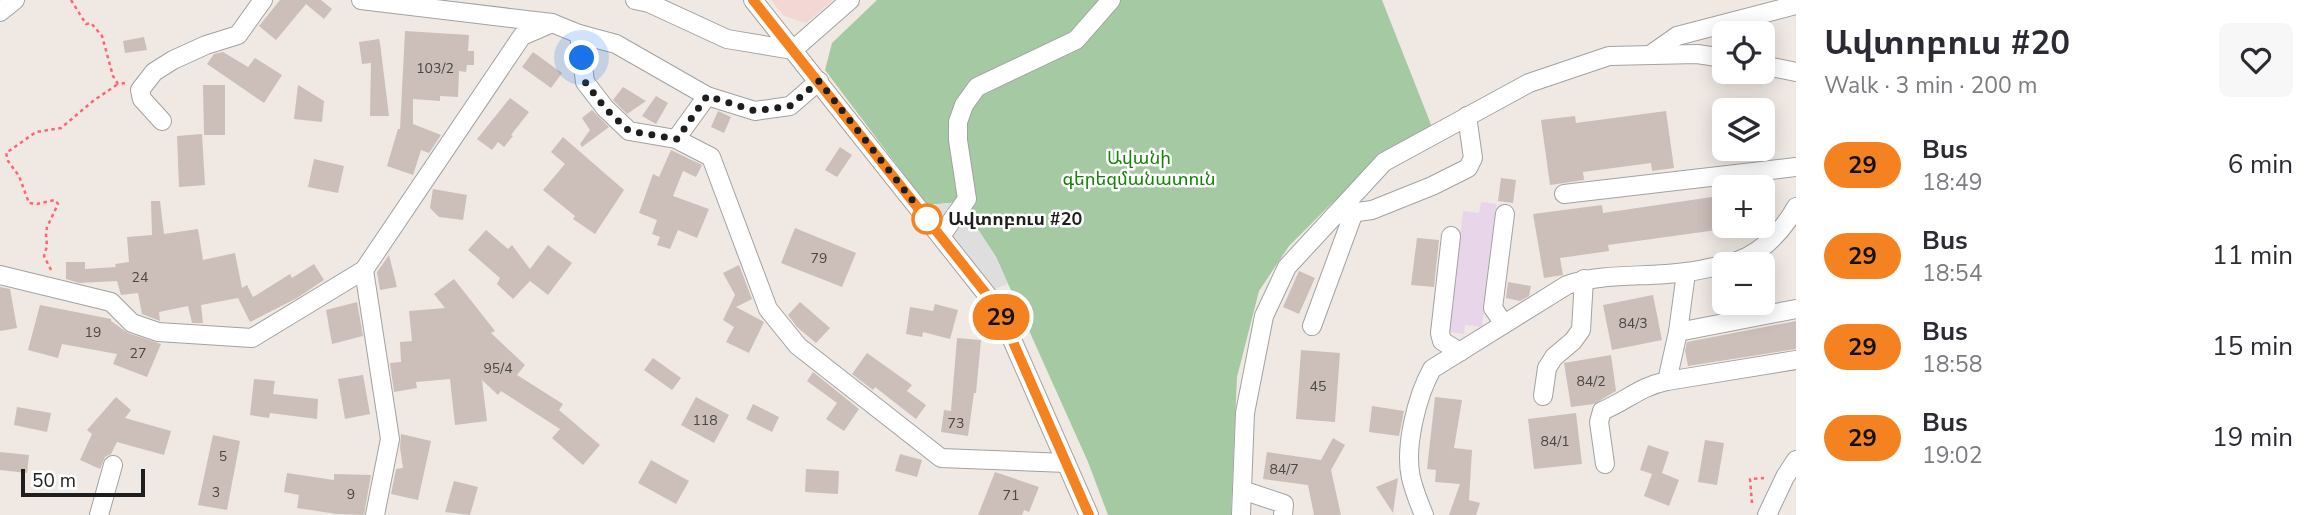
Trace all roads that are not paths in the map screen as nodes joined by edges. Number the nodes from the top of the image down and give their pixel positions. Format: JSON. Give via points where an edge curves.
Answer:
{"nodes":[{"id":1,"x":15,"y":0,"type":"edge"},
{"id":2,"x":263,"y":0,"type":"edge"},
{"id":3,"x":361,"y":0,"type":"edge"},
{"id":4,"x":635,"y":0,"type":"edge"},
{"id":5,"x":753,"y":0,"type":"edge"},
{"id":6,"x":850,"y":0,"type":"edge"},
{"id":7,"x":1111,"y":0,"type":"edge"},
{"id":8,"x":1796,"y":5,"type":"edge"},
{"id":9,"x":0,"y":12,"type":"edge"},
{"id":10,"x":552,"y":23,"type":"junction"},
{"id":11,"x":579,"y":34,"type":"junction"},
{"id":12,"x":793,"y":50,"type":"junction"},
{"id":13,"x":1650,"y":55,"type":"junction"},
{"id":14,"x":1712,"y":56,"type":"edge"},
{"id":15,"x":1775,"y":68,"type":"edge"},
{"id":16,"x":1796,"y":72,"type":"edge"},
{"id":17,"x":819,"y":81,"type":"junction"},
{"id":18,"x":707,"y":96,"type":"junction"},
{"id":19,"x":1468,"y":117,"type":"junction"},
{"id":20,"x":162,"y":121,"type":"dead end"},
{"id":21,"x":677,"y":139,"type":"junction"},
{"id":22,"x":1796,"y":167,"type":"edge"},
{"id":23,"x":1564,"y":194,"type":"dead end"},
{"id":24,"x":1796,"y":207,"type":"edge"},
{"id":25,"x":1354,"y":212,"type":"junction"},
{"id":26,"x":1505,"y":214,"type":"dead end"},
{"id":27,"x":1335,"y":215,"type":"junction"},
{"id":28,"x":941,"y":236,"type":"junction"},
{"id":29,"x":1451,"y":236,"type":"dead end"},
{"id":30,"x":1755,"y":252,"type":"edge"},
{"id":31,"x":1712,"y":267,"type":"edge"},
{"id":32,"x":364,"y":270,"type":"junction"},
{"id":33,"x":1686,"y":272,"type":"junction"},
{"id":34,"x":0,"y":275,"type":"edge"},
{"id":35,"x":1584,"y":279,"type":"junction"},
{"id":36,"x":1796,"y":309,"type":"edge"},
{"id":37,"x":1504,"y":324,"type":"junction"},
{"id":38,"x":1312,"y":326,"type":"dead end"},
{"id":39,"x":1678,"y":332,"type":"junction"},
{"id":40,"x":1460,"y":352,"type":"junction"},
{"id":41,"x":1796,"y":360,"type":"edge"},
{"id":42,"x":1667,"y":381,"type":"junction"},
{"id":43,"x":1542,"y":396,"type":"dead end"},
{"id":44,"x":1796,"y":460,"type":"edge"},
{"id":45,"x":1066,"y":463,"type":"junction"},
{"id":46,"x":1605,"y":464,"type":"dead end"},
{"id":47,"x":113,"y":465,"type":"dead end"},
{"id":48,"x":1242,"y":491,"type":"junction"},
{"id":49,"x":1287,"y":511,"type":"edge"},
{"id":50,"x":99,"y":515,"type":"edge"},
{"id":51,"x":375,"y":515,"type":"edge"},
{"id":52,"x":1089,"y":515,"type":"edge"},
{"id":53,"x":1241,"y":515,"type":"edge"},
{"id":54,"x":1424,"y":515,"type":"edge"},
{"id":55,"x":1767,"y":515,"type":"edge"}],
"edges":[{"from":1,"to":9,"type":"street"},
{"from":2,"to":20,"type":"street","via":[[238,35],[193,50],[146,80],[140,90],[142,99]]},
{"from":3,"to":10,"type":"street"},
{"from":4,"to":12,"type":"street","via":[[727,39]]},
{"from":5,"to":12,"type":"street"},
{"from":6,"to":12,"type":"street"},
{"from":7,"to":28,"type":"street","via":[[1076,40],[977,87],[964,105],[958,140],[967,199]]},
{"from":8,"to":13,"type":"street","via":[[1677,36]]},
{"from":10,"to":11,"type":"street"},
{"from":10,"to":32,"type":"street","via":[[522,36]]},
{"from":11,"to":18,"type":"street","via":[[615,44]]},
{"from":11,"to":21,"type":"street","via":[[585,82],[605,108],[629,131]]},
{"from":12,"to":17,"type":"street"},
{"from":13,"to":14,"type":"street"},
{"from":13,"to":19,"type":"street","via":[[1608,56],[1551,75]]},
{"from":15,"to":16,"type":"street"},
{"from":17,"to":18,"type":"street","via":[[790,106],[755,111]]},
{"from":17,"to":28,"type":"street"},
{"from":18,"to":21,"type":"street"},
{"from":19,"to":25,"type":"street","via":[[1473,158],[1468,168],[1372,210]]},
{"from":19,"to":27,"type":"street","via":[[1384,162]]},
{"from":21,"to":45,"type":"street","via":[[711,157],[768,309],[798,346],[941,458]]},
{"from":22,"to":23,"type":"street"},
{"from":24,"to":30,"type":"street","via":[[1785,226]]},
{"from":25,"to":27,"type":"street"},
{"from":25,"to":38,"type":"street"},
{"from":26,"to":37,"type":"street","via":[[1493,308]]},
{"from":27,"to":48,"type":"street","via":[[1287,267],[1264,316],[1245,412]]},
{"from":28,"to":45,"type":"street","via":[[999,310]]},
{"from":29,"to":40,"type":"street","via":[[1440,333],[1442,341]]},
{"from":31,"to":33,"type":"street"},
{"from":32,"to":34,"type":"street","via":[[252,338],[158,332],[132,323],[111,302]]},
{"from":32,"to":51,"type":"street","via":[[390,439]]},
{"from":33,"to":35,"type":"street"},
{"from":33,"to":39,"type":"street"},
{"from":35,"to":37,"type":"street"},
{"from":35,"to":43,"type":"street","via":[[1581,330],[1553,357]]},
{"from":36,"to":39,"type":"street"},
{"from":37,"to":40,"type":"street"},
{"from":39,"to":42,"type":"street"},
{"from":40,"to":54,"type":"street","via":[[1432,369],[1416,412],[1410,476]]},
{"from":41,"to":42,"type":"street"},
{"from":42,"to":46,"type":"street","via":[[1639,389],[1602,411],[1599,422]]},
{"from":44,"to":55,"type":"street"},
{"from":45,"to":52,"type":"street"},
{"from":47,"to":50,"type":"street"},
{"from":48,"to":49,"type":"street"},
{"from":48,"to":53,"type":"street"}]}
